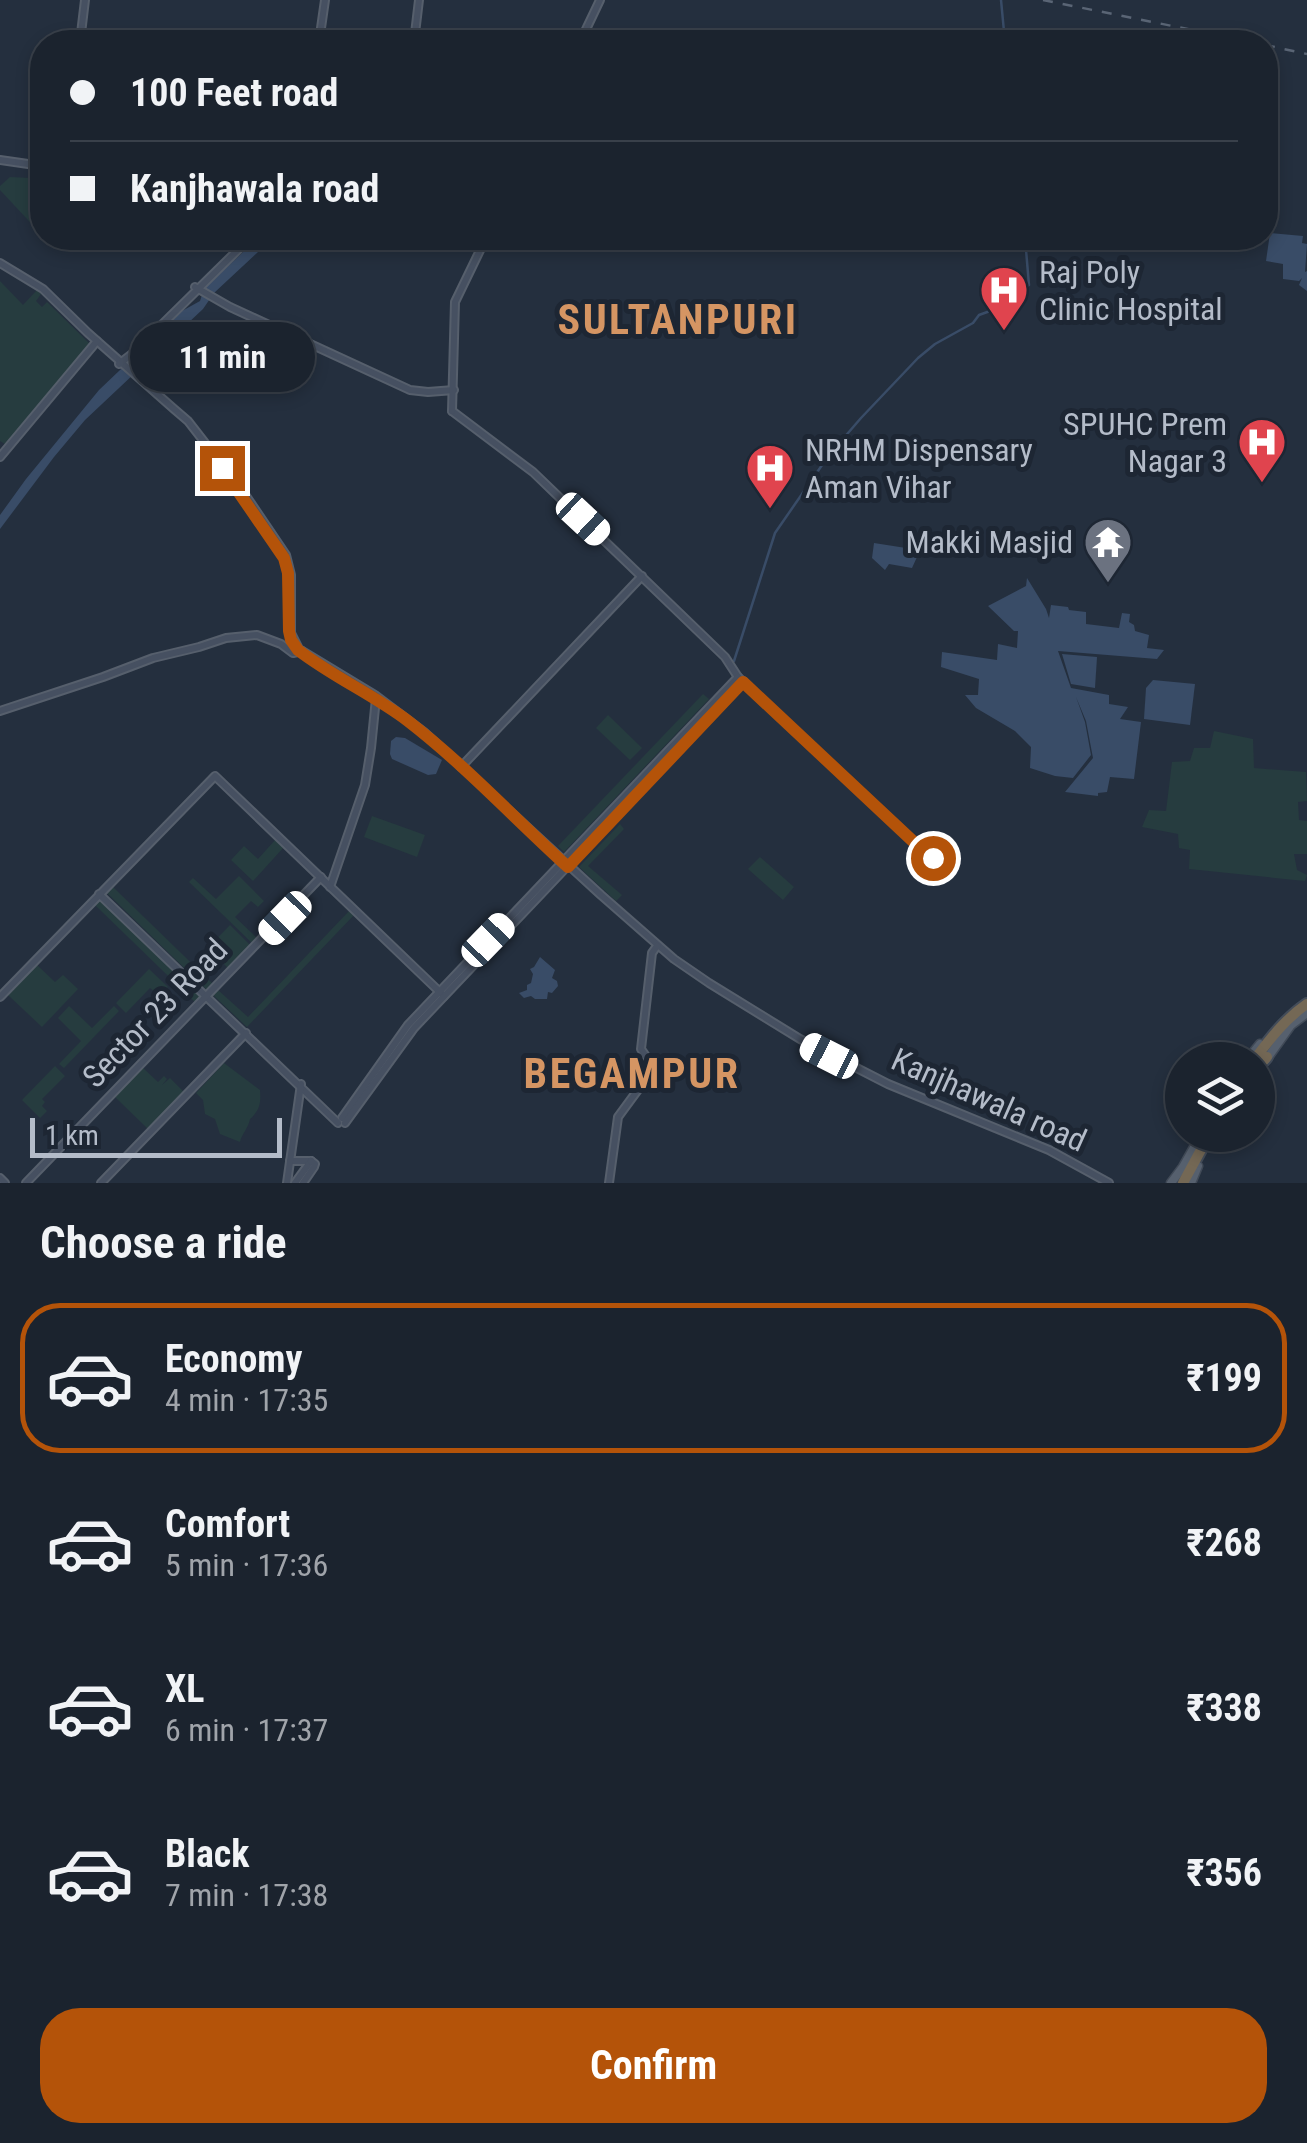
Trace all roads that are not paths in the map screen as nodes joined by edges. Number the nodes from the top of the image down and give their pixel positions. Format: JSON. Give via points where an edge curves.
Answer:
{"nodes":[{"id":1,"x":85,"y":0,"type":"edge"},
{"id":2,"x":323,"y":0,"type":"edge"},
{"id":3,"x":419,"y":0,"type":"edge"},
{"id":4,"x":598,"y":0,"type":"edge"},
{"id":5,"x":81,"y":30,"type":"edge"},
{"id":6,"x":319,"y":30,"type":"edge"},
{"id":7,"x":415,"y":30,"type":"edge"},
{"id":8,"x":584,"y":30,"type":"edge"},
{"id":9,"x":0,"y":161,"type":"edge"},
{"id":10,"x":30,"y":165,"type":"edge"},
{"id":11,"x":237,"y":250,"type":"edge"},
{"id":12,"x":481,"y":250,"type":"edge"},
{"id":13,"x":0,"y":264,"type":"edge"},
{"id":14,"x":198,"y":288,"type":"junction"},
{"id":15,"x":96,"y":342,"type":"junction"},
{"id":16,"x":123,"y":363,"type":"junction"},
{"id":17,"x":453,"y":389,"type":"junction"},
{"id":18,"x":0,"y":456,"type":"edge"},
{"id":19,"x":643,"y":577,"type":"junction"},
{"id":20,"x":301,"y":651,"type":"junction"},
{"id":21,"x":741,"y":679,"type":"junction"},
{"id":22,"x":376,"y":698,"type":"junction"},
{"id":23,"x":0,"y":711,"type":"edge"},
{"id":24,"x":462,"y":767,"type":"junction"},
{"id":25,"x":566,"y":864,"type":"junction"},
{"id":26,"x":321,"y":879,"type":"junction"},
{"id":27,"x":330,"y":887,"type":"junction"},
{"id":28,"x":101,"y":895,"type":"junction"},
{"id":29,"x":657,"y":946,"type":"junction"},
{"id":30,"x":441,"y":995,"type":"junction"},
{"id":31,"x":208,"y":996,"type":"junction"},
{"id":32,"x":0,"y":999,"type":"edge"},
{"id":33,"x":1305,"y":1007,"type":"edge"},
{"id":34,"x":247,"y":1034,"type":"junction"},
{"id":35,"x":1266,"y":1042,"type":"edge"},
{"id":36,"x":1272,"y":1042,"type":"edge"},
{"id":37,"x":301,"y":1085,"type":"junction"},
{"id":38,"x":1195,"y":1152,"type":"edge"},
{"id":39,"x":1198,"y":1152,"type":"edge"},
{"id":40,"x":1202,"y":1152,"type":"edge"},
{"id":41,"x":290,"y":1161,"type":"junction"},
{"id":42,"x":28,"y":1183,"type":"edge"},
{"id":43,"x":103,"y":1183,"type":"edge"},
{"id":44,"x":287,"y":1183,"type":"edge"},
{"id":45,"x":299,"y":1183,"type":"edge"},
{"id":46,"x":609,"y":1183,"type":"edge"},
{"id":47,"x":1106,"y":1183,"type":"edge"},
{"id":48,"x":1181,"y":1183,"type":"edge"}],
"edges":[{"from":1,"to":5,"type":"street"},
{"from":2,"to":6,"type":"street"},
{"from":3,"to":7,"type":"street"},
{"from":4,"to":8,"type":"street"},
{"from":9,"to":10,"type":"street"},
{"from":11,"to":14,"type":"street"},
{"from":12,"to":17,"type":"street","via":[[455,301]]},
{"from":13,"to":15,"type":"street","via":[[51,298]]},
{"from":14,"to":16,"type":"street"},
{"from":14,"to":17,"type":"street","via":[[410,390]]},
{"from":15,"to":16,"type":"street"},
{"from":15,"to":18,"type":"street"},
{"from":16,"to":20,"type":"street","via":[[186,423],[281,552],[290,634]]},
{"from":17,"to":19,"type":"street","via":[[452,411],[516,458]]},
{"from":19,"to":21,"type":"street"},
{"from":19,"to":24,"type":"street"},
{"from":20,"to":22,"type":"street","name":"Kanjhawala road"},
{"from":20,"to":23,"type":"street","via":[[254,634],[229,638],[156,656]]},
{"from":20,"to":24,"type":"street","name":"Kanjhawala road","via":[[388,704]]},
{"from":21,"to":21,"type":"street","via":[[934,860]]},
{"from":21,"to":25,"type":"street"},
{"from":22,"to":24,"type":"street","name":"Kanjhawala road"},
{"from":22,"to":27,"type":"street","via":[[366,779]]},
{"from":24,"to":25,"type":"street","name":"Kanjhawala road"},
{"from":25,"to":29,"type":"street","name":"Kanjhawala road"},
{"from":25,"to":30,"type":"street"},
{"from":25,"to":47,"type":"street","name":"Kanjhawala road","via":[[674,959],[784,1030],[888,1084],[1040,1146]]},
{"from":26,"to":27,"type":"street"},
{"from":26,"to":28,"type":"street","via":[[214,780]]},
{"from":26,"to":31,"type":"street","name":"Sector 23 Road"},
{"from":27,"to":30,"type":"street"},
{"from":28,"to":31,"type":"street"},
{"from":28,"to":32,"type":"street"},
{"from":29,"to":46,"type":"street","via":[[641,1049],[654,1068],[617,1119]]},
{"from":29,"to":47,"type":"street","name":"Kanjhawala road","via":[[802,1043]]},
{"from":30,"to":37,"type":"street","via":[[339,1119]]},
{"from":31,"to":34,"type":"street"},
{"from":31,"to":42,"type":"street","name":"Sector 23 Road"},
{"from":33,"to":35,"type":"main road","via":[[1276,1024]]},
{"from":33,"to":36,"type":"highway"},
{"from":34,"to":37,"type":"street"},
{"from":34,"to":43,"type":"street"},
{"from":37,"to":41,"type":"street"},
{"from":38,"to":48,"type":"main road"},
{"from":39,"to":48,"type":"highway"},
{"from":40,"to":48,"type":"main road","via":[[1196,1170]]},
{"from":41,"to":44,"type":"street"},
{"from":41,"to":45,"type":"street","via":[[311,1161]]}]}
